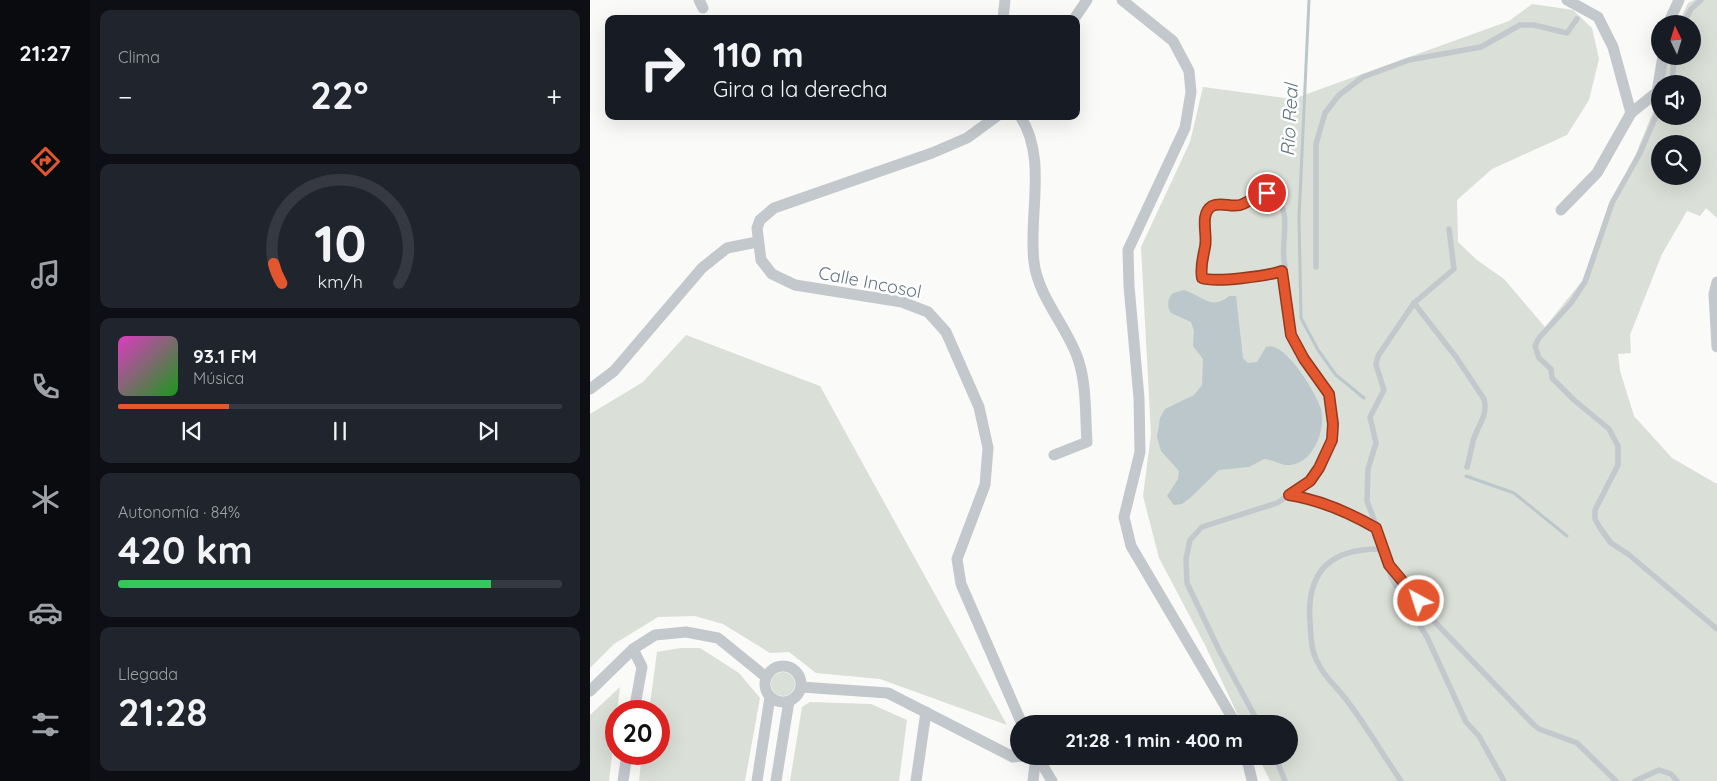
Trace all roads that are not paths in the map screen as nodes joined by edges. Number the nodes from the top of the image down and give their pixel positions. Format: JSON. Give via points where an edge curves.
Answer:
{"nodes":[{"id":1,"x":1005,"y":0,"type":"edge"},
{"id":2,"x":1087,"y":0,"type":"edge"},
{"id":3,"x":1122,"y":0,"type":"edge"},
{"id":4,"x":1567,"y":0,"type":"edge"},
{"id":5,"x":1679,"y":0,"type":"edge"},
{"id":6,"x":1701,"y":0,"type":"edge"},
{"id":7,"x":1003,"y":15,"type":"edge"},
{"id":8,"x":1077,"y":15,"type":"edge"},
{"id":9,"x":1672,"y":15,"type":"edge"},
{"id":10,"x":1688,"y":15,"type":"edge"},
{"id":11,"x":1577,"y":19,"type":"dead end"},
{"id":12,"x":1662,"y":65,"type":"edge"},
{"id":13,"x":1631,"y":113,"type":"junction"},
{"id":14,"x":992,"y":120,"type":"edge"},
{"id":15,"x":1022,"y":120,"type":"edge"},
{"id":16,"x":1652,"y":125,"type":"edge"},
{"id":17,"x":1561,"y":210,"type":"dead end"},
{"id":18,"x":1449,"y":229,"type":"dead end"},
{"id":19,"x":757,"y":242,"type":"junction"},
{"id":20,"x":1285,"y":266,"type":"dead end"},
{"id":21,"x":1316,"y":267,"type":"dead end"},
{"id":22,"x":1717,"y":282,"type":"edge"},
{"id":23,"x":1414,"y":303,"type":"junction"},
{"id":24,"x":1717,"y":347,"type":"edge"},
{"id":25,"x":590,"y":389,"type":"edge"},
{"id":26,"x":1054,"y":455,"type":"dead end"},
{"id":27,"x":1467,"y":467,"type":"dead end"},
{"id":28,"x":1289,"y":495,"type":"junction"},
{"id":29,"x":1376,"y":528,"type":"junction"},
{"id":30,"x":1385,"y":549,"type":"junction"},
{"id":31,"x":1389,"y":565,"type":"junction"},
{"id":32,"x":1717,"y":629,"type":"edge"},
{"id":33,"x":633,"y":649,"type":"junction"},
{"id":34,"x":766,"y":677,"type":"junction"},
{"id":35,"x":801,"y":687,"type":"junction"},
{"id":36,"x":590,"y":691,"type":"edge"},
{"id":37,"x":770,"y":697,"type":"junction"},
{"id":38,"x":636,"y":700,"type":"edge"},
{"id":39,"x":790,"y":701,"type":"junction"},
{"id":40,"x":926,"y":712,"type":"junction"},
{"id":41,"x":1018,"y":715,"type":"edge"},
{"id":42,"x":1231,"y":715,"type":"edge"},
{"id":43,"x":1254,"y":715,"type":"edge"},
{"id":44,"x":1010,"y":755,"type":"edge"},
{"id":45,"x":625,"y":765,"type":"edge"},
{"id":46,"x":1035,"y":765,"type":"edge"},
{"id":47,"x":1042,"y":765,"type":"edge"},
{"id":48,"x":1248,"y":765,"type":"edge"},
{"id":49,"x":1279,"y":765,"type":"edge"},
{"id":50,"x":1252,"y":780,"type":"edge"},
{"id":51,"x":622,"y":781,"type":"edge"},
{"id":52,"x":757,"y":781,"type":"edge"},
{"id":53,"x":776,"y":781,"type":"edge"},
{"id":54,"x":916,"y":781,"type":"edge"},
{"id":55,"x":1033,"y":781,"type":"edge"},
{"id":56,"x":1052,"y":781,"type":"edge"},
{"id":57,"x":1286,"y":781,"type":"edge"},
{"id":58,"x":1401,"y":781,"type":"edge"},
{"id":59,"x":1504,"y":781,"type":"edge"},
{"id":60,"x":1616,"y":781,"type":"edge"},
{"id":61,"x":1635,"y":781,"type":"edge"},
{"id":62,"x":1677,"y":781,"type":"edge"}],
"edges":[{"from":1,"to":7,"type":"street"},
{"from":2,"to":8,"type":"street"},
{"from":3,"to":42,"type":"street","via":[[1173,41],[1189,71],[1191,92],[1185,128],[1128,250],[1140,452],[1124,517],[1131,546]]},
{"from":4,"to":13,"type":"street","via":[[1598,17],[1613,47]]},
{"from":5,"to":9,"type":"street"},
{"from":6,"to":10,"type":"lane"},
{"from":11,"to":21,"type":"lane","via":[[1567,33],[1520,25],[1481,47],[1409,60],[1363,77],[1339,95],[1325,113],[1316,144]]},
{"from":12,"to":13,"type":"street","via":[[1657,92]]},
{"from":13,"to":17,"type":"street","via":[[1597,173]]},
{"from":14,"to":19,"type":"street","name":"Calle Incosol","via":[[967,138],[932,153],[774,208],[760,220]]},
{"from":15,"to":26,"type":"street","via":[[1034,160],[1034,264],[1048,302],[1078,358],[1082,380],[1087,442]]},
{"from":16,"to":32,"type":"lane","via":[[1612,202],[1585,282],[1535,346],[1539,358],[1551,368],[1552,378],[1609,429],[1618,446],[1618,465],[1595,510],[1600,528],[1611,543]]},
{"from":18,"to":23,"type":"lane","via":[[1454,270]]},
{"from":19,"to":25,"type":"street","via":[[727,248],[702,268],[614,371]]},
{"from":19,"to":41,"type":"street","name":"Calle Incosol","via":[[760,260],[772,274],[795,285],[902,302],[928,312],[946,332],[979,407],[988,448],[986,485],[957,559],[961,584]]},
{"from":20,"to":28,"type":"lane","via":[[1285,216],[1274,195],[1261,193],[1243,204],[1216,205],[1207,212],[1202,278],[1211,281],[1282,271],[1291,335],[1329,394],[1333,424],[1326,457],[1310,481]]},
{"from":22,"to":24,"type":"street","via":[[1714,294]]},
{"from":23,"to":27,"type":"lane","via":[[1484,399],[1483,420]]},
{"from":23,"to":29,"type":"lane","via":[[1378,356],[1376,365],[1384,390],[1370,413],[1376,443],[1367,481],[1368,509]]},
{"from":28,"to":29,"type":"lane","via":[[1321,501]]},
{"from":28,"to":43,"type":"lane","via":[[1247,514],[1202,527],[1186,548],[1187,583]]},
{"from":29,"to":30,"type":"lane"},
{"from":30,"to":31,"type":"lane"},
{"from":30,"to":58,"type":"lane","via":[[1355,550],[1336,557],[1325,566],[1311,593],[1311,644],[1318,664],[1347,700]]},
{"from":31,"to":59,"type":"lane","via":[[1397,589],[1428,637],[1466,722],[1479,736]]},
{"from":31,"to":60,"type":"lane","via":[[1430,618],[1533,724],[1577,743]]},
{"from":33,"to":34,"type":"street","via":[[655,635],[686,632],[718,638]]},
{"from":33,"to":36,"type":"street"},
{"from":33,"to":38,"type":"street","via":[[642,667]]},
{"from":34,"to":35,"type":"street","via":[[774,668],[785,666],[799,675]]},
{"from":34,"to":37,"type":"street","via":[[765,688]]},
{"from":35,"to":39,"type":"street"},
{"from":35,"to":40,"type":"street","via":[[888,693]]},
{"from":37,"to":39,"type":"street","via":[[779,702]]},
{"from":37,"to":52,"type":"street"},
{"from":39,"to":53,"type":"street"},
{"from":40,"to":44,"type":"street"},
{"from":40,"to":54,"type":"street"},
{"from":45,"to":51,"type":"street"},
{"from":46,"to":55,"type":"street"},
{"from":47,"to":56,"type":"street"},
{"from":48,"to":50,"type":"street"},
{"from":49,"to":57,"type":"lane"},
{"from":61,"to":62,"type":"lane","via":[[1659,770],[1671,774]]}]}
